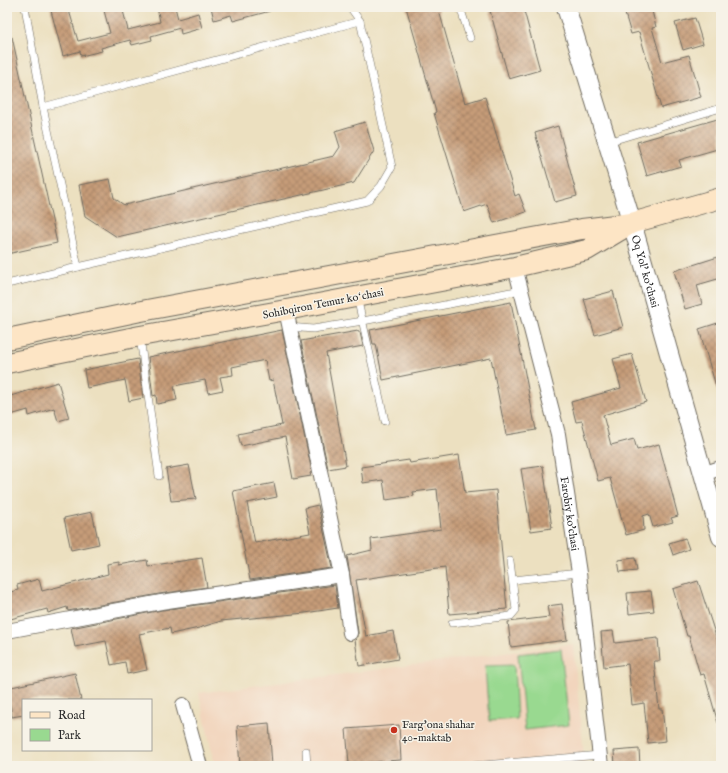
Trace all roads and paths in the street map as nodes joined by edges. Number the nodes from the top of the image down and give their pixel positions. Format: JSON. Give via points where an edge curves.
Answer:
{"nodes":[{"id":1,"x":25,"y":7,"type":"edge"},
{"id":2,"x":350,"y":7,"type":"edge"},
{"id":3,"x":460,"y":7,"type":"edge"},
{"id":4,"x":566,"y":7,"type":"edge"},
{"id":5,"x":360,"y":20,"type":"junction"},
{"id":6,"x":470,"y":38,"type":"dead end"},
{"id":7,"x":43,"y":107,"type":"junction"},
{"id":8,"x":721,"y":108,"type":"edge"},
{"id":9,"x":607,"y":142,"type":"junction"},
{"id":10,"x":721,"y":198,"type":"edge"},
{"id":11,"x":632,"y":223,"type":"junction"},
{"id":12,"x":515,"y":267,"type":"junction"},
{"id":13,"x":78,"y":268,"type":"junction"},
{"id":14,"x":7,"y":284,"type":"edge"},
{"id":15,"x":521,"y":290,"type":"junction"},
{"id":16,"x":357,"y":297,"type":"junction"},
{"id":17,"x":288,"y":318,"type":"junction"},
{"id":18,"x":362,"y":321,"type":"junction"},
{"id":19,"x":140,"y":336,"type":"junction"},
{"id":20,"x":7,"y":339,"type":"edge"},
{"id":21,"x":7,"y":363,"type":"edge"},
{"id":22,"x":385,"y":421,"type":"dead end"},
{"id":23,"x":721,"y":468,"type":"edge"},
{"id":24,"x":702,"y":474,"type":"junction"},
{"id":25,"x":159,"y":476,"type":"dead end"},
{"id":26,"x":721,"y":537,"type":"edge"},
{"id":27,"x":510,"y":561,"type":"dead end"},
{"id":28,"x":579,"y":573,"type":"junction"},
{"id":29,"x":342,"y":575,"type":"junction"},
{"id":30,"x":513,"y":580,"type":"junction"},
{"id":31,"x":452,"y":623,"type":"dead end"},
{"id":32,"x":7,"y":631,"type":"edge"},
{"id":33,"x":350,"y":633,"type":"dead end"},
{"id":34,"x":184,"y":705,"type":"dead end"},
{"id":35,"x":306,"y":751,"type":"dead end"},
{"id":36,"x":600,"y":760,"type":"edge"},
{"id":37,"x":200,"y":766,"type":"edge"},
{"id":38,"x":307,"y":766,"type":"edge"},
{"id":39,"x":472,"y":766,"type":"edge"}],
"edges":[{"from":1,"to":7,"type":"lane"},
{"from":2,"to":5,"type":"lane"},
{"from":3,"to":6,"type":"lane"},
{"from":4,"to":9,"type":"street","name":"Oq Yol' ko'chasi"},
{"from":5,"to":7,"type":"lane"},
{"from":5,"to":13,"type":"lane","via":[[392,167],[368,201]]},
{"from":7,"to":13,"type":"lane"},
{"from":8,"to":9,"type":"lane"},
{"from":9,"to":11,"type":"street","name":"Oq Yol' ko'chasi"},
{"from":10,"to":11,"type":"main road","name":"Sohibqiron Temur koʻchasi"},
{"from":11,"to":12,"type":"main road","name":"Sohibqiron Temur koʻchasi","via":[[587,250]]},
{"from":11,"to":20,"type":"main road","name":"Sohibqiron Temur koʻchasi","via":[[574,231],[136,312]]},
{"from":11,"to":24,"type":"street","name":"Oq Yol' ko'chasi"},
{"from":12,"to":15,"type":"street","name":"Farobiy ko'chasi"},
{"from":12,"to":16,"type":"main road","name":"Sohibqiron Temur koʻchasi"},
{"from":13,"to":14,"type":"lane"},
{"from":15,"to":18,"type":"lane"},
{"from":15,"to":28,"type":"street","name":"Farobiy ko'chasi","via":[[558,434]]},
{"from":16,"to":17,"type":"main road","name":"Sohibqiron Temur koʻchasi"},
{"from":16,"to":18,"type":"lane"},
{"from":17,"to":18,"type":"lane","via":[[313,329]]},
{"from":17,"to":19,"type":"main road","name":"Sohibqiron Temur koʻchasi"},
{"from":17,"to":29,"type":"street"},
{"from":18,"to":22,"type":"lane"},
{"from":19,"to":21,"type":"main road","name":"Sohibqiron Temur koʻchasi"},
{"from":19,"to":25,"type":"lane"},
{"from":23,"to":24,"type":"street"},
{"from":24,"to":26,"type":"street","name":"Oq Yol' ko'chasi"},
{"from":27,"to":30,"type":"lane"},
{"from":28,"to":30,"type":"lane"},
{"from":28,"to":36,"type":"street","name":"Farobiy ko'chasi"},
{"from":29,"to":32,"type":"street","via":[[161,602]]},
{"from":29,"to":33,"type":"street"},
{"from":30,"to":31,"type":"lane","via":[[516,610],[511,616]]},
{"from":34,"to":37,"type":"street"},
{"from":35,"to":38,"type":"lane"},
{"from":36,"to":39,"type":"lane"}]}
